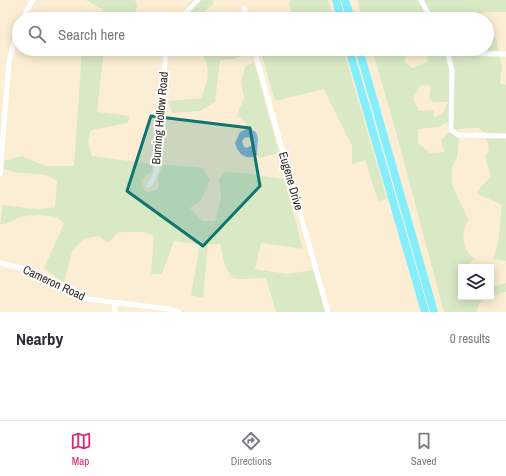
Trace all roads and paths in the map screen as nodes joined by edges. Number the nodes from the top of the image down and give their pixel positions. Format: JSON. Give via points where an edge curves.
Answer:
{"nodes":[{"id":1,"x":33,"y":0,"type":"edge"},
{"id":2,"x":198,"y":0,"type":"edge"},
{"id":3,"x":336,"y":0,"type":"edge"},
{"id":4,"x":345,"y":0,"type":"edge"},
{"id":5,"x":421,"y":0,"type":"edge"},
{"id":6,"x":244,"y":8,"type":"dead end"},
{"id":7,"x":26,"y":12,"type":"edge"},
{"id":8,"x":186,"y":12,"type":"edge"},
{"id":9,"x":245,"y":12,"type":"edge"},
{"id":10,"x":339,"y":12,"type":"edge"},
{"id":11,"x":349,"y":12,"type":"edge"},
{"id":12,"x":427,"y":12,"type":"edge"},
{"id":13,"x":12,"y":47,"type":"edge"},
{"id":14,"x":494,"y":53,"type":"edge"},
{"id":15,"x":506,"y":54,"type":"edge"},
{"id":16,"x":166,"y":56,"type":"edge"},
{"id":17,"x":256,"y":56,"type":"edge"},
{"id":18,"x":352,"y":56,"type":"edge"},
{"id":19,"x":361,"y":56,"type":"edge"},
{"id":20,"x":449,"y":56,"type":"edge"},
{"id":21,"x":506,"y":136,"type":"edge"},
{"id":22,"x":0,"y":174,"type":"edge"},
{"id":23,"x":149,"y":185,"type":"dead end"},
{"id":24,"x":0,"y":263,"type":"edge"},
{"id":25,"x":421,"y":301,"type":"junction"},
{"id":26,"x":116,"y":303,"type":"junction"},
{"id":27,"x":115,"y":312,"type":"edge"},
{"id":28,"x":179,"y":312,"type":"edge"},
{"id":29,"x":328,"y":312,"type":"edge"},
{"id":30,"x":419,"y":312,"type":"edge"},
{"id":31,"x":425,"y":312,"type":"edge"},
{"id":32,"x":434,"y":312,"type":"edge"}],
"edges":[{"from":1,"to":7,"type":"street"},
{"from":2,"to":8,"type":"street"},
{"from":3,"to":10,"type":"highway"},
{"from":4,"to":11,"type":"highway"},
{"from":5,"to":12,"type":"street"},
{"from":6,"to":9,"type":"street"},
{"from":13,"to":22,"type":"street"},
{"from":14,"to":15,"type":"street"},
{"from":16,"to":23,"type":"street","name":"Burning Hollow Road","via":[[160,158],[154,179]]},
{"from":17,"to":29,"type":"street","name":"Eugene Drive"},
{"from":18,"to":25,"type":"highway"},
{"from":19,"to":32,"type":"highway"},
{"from":20,"to":21,"type":"street","via":[[452,71],[452,132],[458,135]]},
{"from":24,"to":26,"type":"street","name":"Cameron Road","via":[[26,269],[80,298]]},
{"from":25,"to":30,"type":"highway"},
{"from":25,"to":31,"type":"highway"},
{"from":26,"to":27,"type":"street"},
{"from":26,"to":28,"type":"street","name":"Cameron Road"}]}
